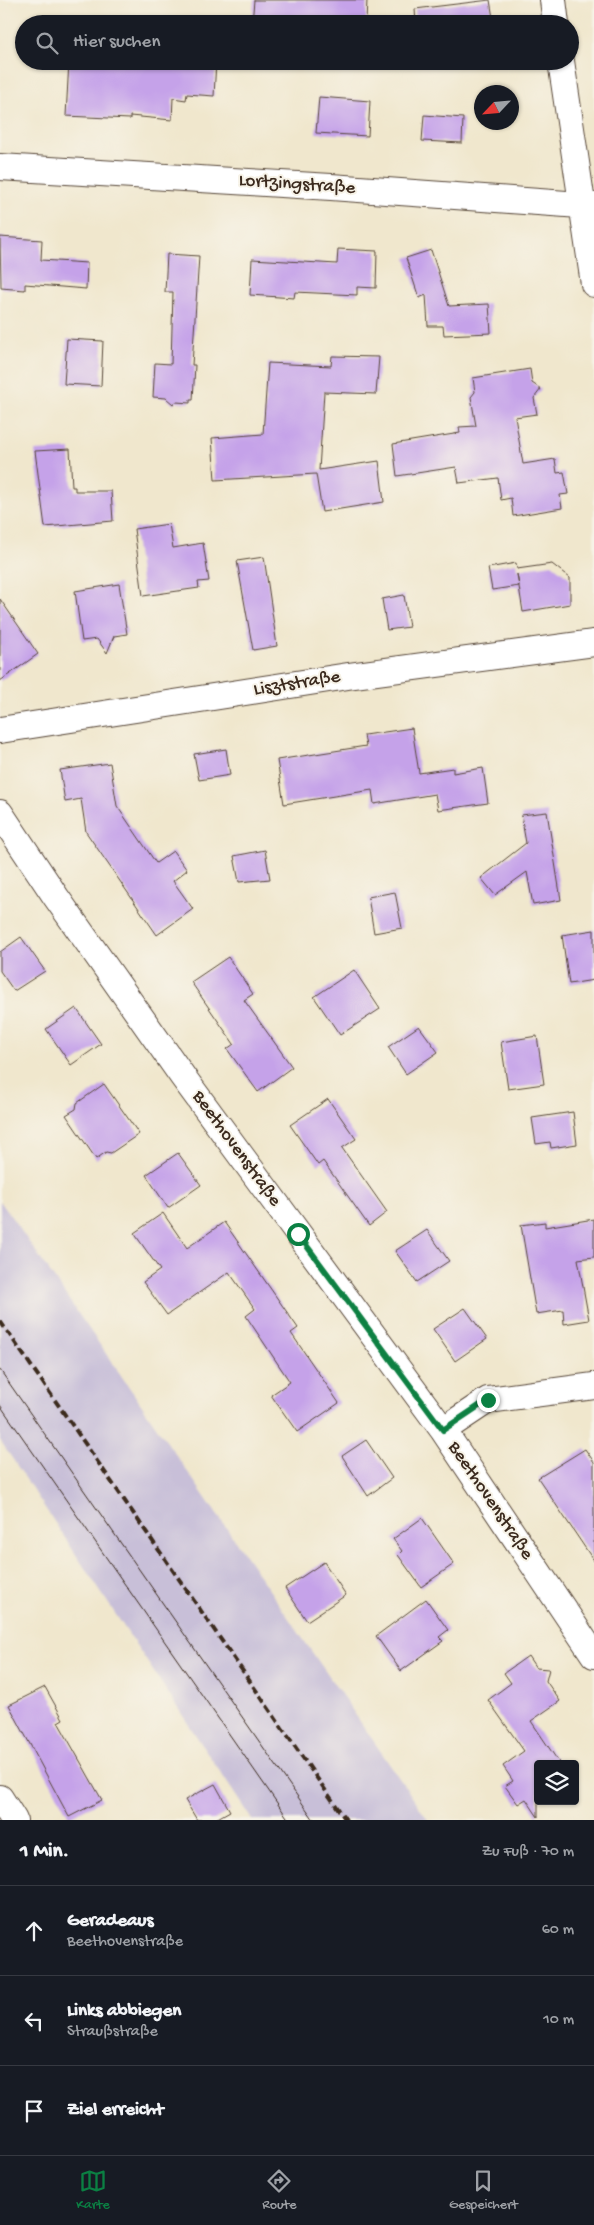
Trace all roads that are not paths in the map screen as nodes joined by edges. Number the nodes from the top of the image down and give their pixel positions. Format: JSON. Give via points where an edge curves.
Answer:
{"nodes":[{"id":1,"x":553,"y":0,"type":"edge"},
{"id":2,"x":555,"y":15,"type":"edge"},
{"id":3,"x":564,"y":70,"type":"edge"},
{"id":4,"x":0,"y":167,"type":"edge"},
{"id":5,"x":588,"y":206,"type":"edge"},
{"id":6,"x":594,"y":284,"type":"edge"},
{"id":7,"x":594,"y":642,"type":"edge"},
{"id":8,"x":0,"y":730,"type":"edge"},
{"id":9,"x":0,"y":813,"type":"edge"},
{"id":10,"x":594,"y":1386,"type":"edge"},
{"id":11,"x":443,"y":1430,"type":"junction"},
{"id":12,"x":594,"y":1655,"type":"edge"},
{"id":13,"x":0,"y":1798,"type":"edge"},
{"id":14,"x":14,"y":1820,"type":"edge"}],
"edges":[{"from":1,"to":2,"type":"street"},
{"from":3,"to":5,"type":"street"},
{"from":4,"to":5,"type":"street","name":"Lortzingstraße"},
{"from":5,"to":6,"type":"street"},
{"from":7,"to":8,"type":"street","name":"Lisztstraße"},
{"from":9,"to":11,"type":"street","name":"Beethovenstraße","via":[[183,1077]]},
{"from":10,"to":11,"type":"street","via":[[488,1400]]},
{"from":11,"to":12,"type":"street","name":"Beethovenstraße"},
{"from":13,"to":14,"type":"street"}]}
